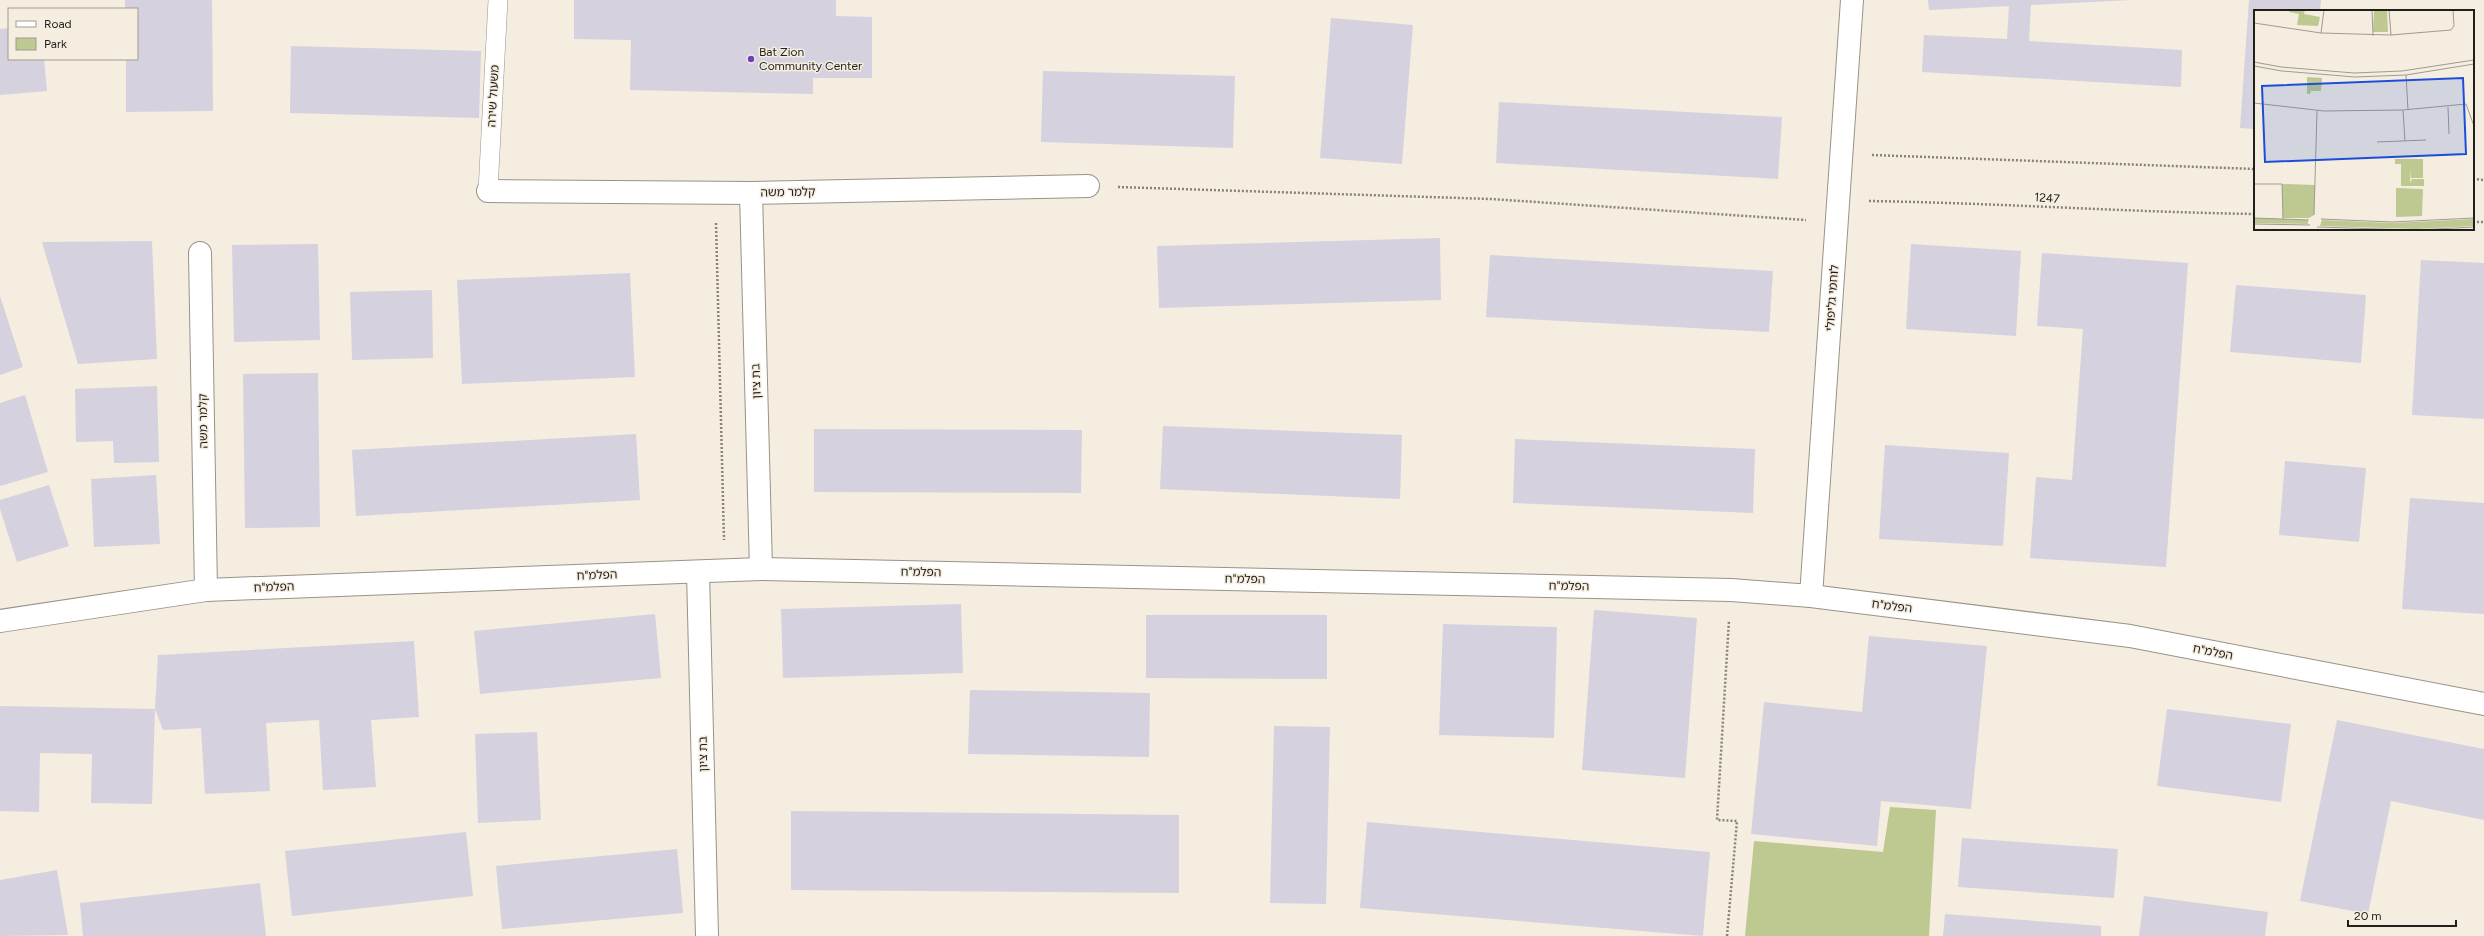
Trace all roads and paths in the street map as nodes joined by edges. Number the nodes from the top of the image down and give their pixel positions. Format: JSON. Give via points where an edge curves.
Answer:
{"nodes":[{"id":1,"x":498,"y":0,"type":"edge"},
{"id":2,"x":1852,"y":0,"type":"edge"},
{"id":3,"x":1842,"y":154,"type":"junction"},
{"id":4,"x":2254,"y":169,"type":"edge"},
{"id":5,"x":2474,"y":179,"type":"edge"},
{"id":6,"x":2484,"y":180,"type":"edge"},
{"id":7,"x":1088,"y":186,"type":"joint"},
{"id":8,"x":488,"y":191,"type":"joint"},
{"id":9,"x":716,"y":193,"type":"junction"},
{"id":10,"x":751,"y":193,"type":"junction"},
{"id":11,"x":1838,"y":211,"type":"junction"},
{"id":12,"x":2254,"y":214,"type":"edge"},
{"id":13,"x":200,"y":253,"type":"dead end"},
{"id":14,"x":761,"y":569,"type":"junction"},
{"id":15,"x":724,"y":571,"type":"junction"},
{"id":16,"x":698,"y":572,"type":"junction"},
{"id":17,"x":206,"y":590,"type":"junction"},
{"id":18,"x":1731,"y":590,"type":"junction"},
{"id":19,"x":1811,"y":596,"type":"junction"},
{"id":20,"x":0,"y":621,"type":"edge"},
{"id":21,"x":2484,"y":704,"type":"edge"},
{"id":22,"x":707,"y":936,"type":"edge"},
{"id":23,"x":1727,"y":936,"type":"edge"}],
"edges":[{"from":1,"to":8,"type":"lane","name":"משעול שירה"},
{"from":2,"to":3,"type":"street","name":"לוחמי גליפולי"},
{"from":3,"to":4,"type":"path"},
{"from":3,"to":11,"type":"street","name":"לוחמי גליפולי"},
{"from":5,"to":6,"type":"path"},
{"from":7,"to":10,"type":"street","name":"קלמר משה"},
{"from":7,"to":11,"type":"path","name":"1247"},
{"from":8,"to":9,"type":"street","name":"קלמר משה"},
{"from":9,"to":10,"type":"street","name":"קלמר משה"},
{"from":9,"to":15,"type":"path"},
{"from":10,"to":14,"type":"street","name":"בת ציון"},
{"from":11,"to":12,"type":"path","name":"1247","via":[[1983,203],[2118,212]]},
{"from":11,"to":19,"type":"street","name":"לוחמי גליפולי"},
{"from":13,"to":17,"type":"street","name":"קלמר משה"},
{"from":14,"to":15,"type":"street","name":"הפלמ\"ח"},
{"from":14,"to":18,"type":"street","name":"הפלמ\"ח"},
{"from":15,"to":16,"type":"street","name":"הפלמ\"ח"},
{"from":16,"to":17,"type":"street","name":"הפלמ\"ח"},
{"from":16,"to":22,"type":"street","name":"בת ציון"},
{"from":17,"to":20,"type":"street","name":"הפלמ\"ח"},
{"from":18,"to":19,"type":"street","name":"הפלמ\"ח"},
{"from":18,"to":23,"type":"path","via":[[1716,820],[1737,821]]},
{"from":19,"to":21,"type":"street","name":"הפלמ\"ח","via":[[2130,636]]}]}
